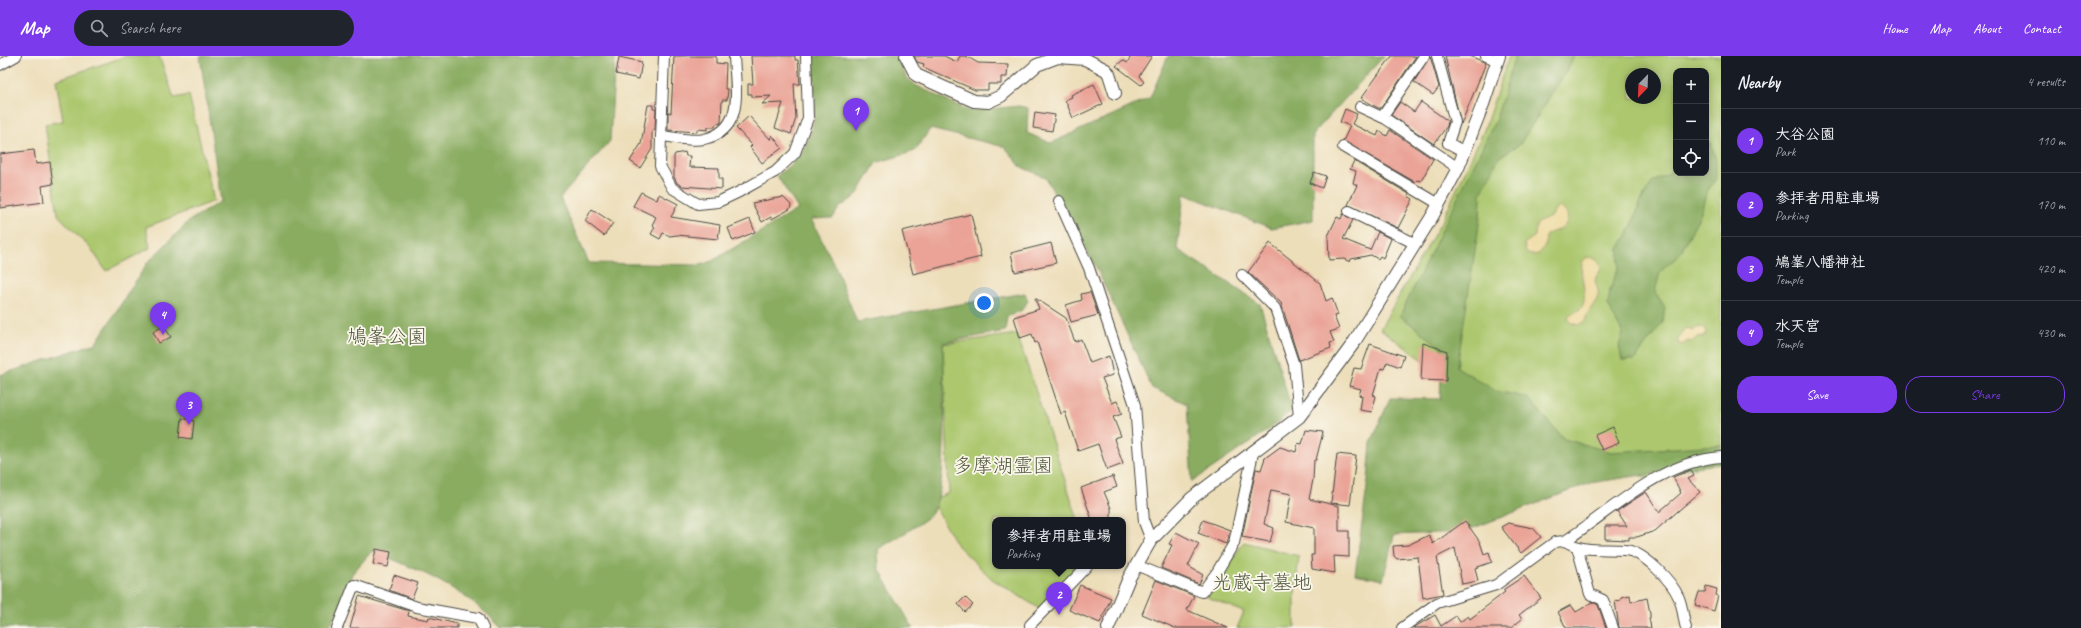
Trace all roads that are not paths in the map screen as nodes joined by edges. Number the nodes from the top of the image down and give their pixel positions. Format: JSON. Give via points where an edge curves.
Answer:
{"nodes":[{"id":1,"x":16,"y":56,"type":"edge"},
{"id":2,"x":664,"y":56,"type":"edge"},
{"id":3,"x":734,"y":56,"type":"edge"},
{"id":4,"x":806,"y":56,"type":"edge"},
{"id":5,"x":906,"y":56,"type":"edge"},
{"id":6,"x":1424,"y":56,"type":"edge"},
{"id":7,"x":1437,"y":56,"type":"edge"},
{"id":8,"x":1486,"y":56,"type":"edge"},
{"id":9,"x":1499,"y":58,"type":"edge"},
{"id":10,"x":0,"y":65,"type":"edge"},
{"id":11,"x":1115,"y":93,"type":"dead end"},
{"id":12,"x":1360,"y":107,"type":"dead end"},
{"id":13,"x":1382,"y":117,"type":"junction"},
{"id":14,"x":661,"y":136,"type":"junction"},
{"id":15,"x":1344,"y":147,"type":"dead end"},
{"id":16,"x":1465,"y":152,"type":"junction"},
{"id":17,"x":1458,"y":168,"type":"junction"},
{"id":18,"x":1059,"y":201,"type":"dead end"},
{"id":19,"x":1439,"y":204,"type":"junction"},
{"id":20,"x":1349,"y":211,"type":"dead end"},
{"id":21,"x":1416,"y":244,"type":"junction"},
{"id":22,"x":1242,"y":275,"type":"dead end"},
{"id":23,"x":1299,"y":417,"type":"junction"},
{"id":24,"x":1253,"y":453,"type":"junction"},
{"id":25,"x":1721,"y":457,"type":"edge"},
{"id":26,"x":1151,"y":540,"type":"junction"},
{"id":27,"x":1565,"y":541,"type":"junction"},
{"id":28,"x":1577,"y":547,"type":"junction"},
{"id":29,"x":1136,"y":565,"type":"junction"},
{"id":30,"x":1085,"y":569,"type":"edge"},
{"id":31,"x":337,"y":628,"type":"edge"},
{"id":32,"x":483,"y":628,"type":"edge"},
{"id":33,"x":1030,"y":628,"type":"edge"},
{"id":34,"x":1108,"y":628,"type":"edge"},
{"id":35,"x":1402,"y":628,"type":"edge"},
{"id":36,"x":1613,"y":628,"type":"edge"},
{"id":37,"x":1686,"y":628,"type":"edge"}],
"edges":[{"from":1,"to":10,"type":"street"},
{"from":2,"to":14,"type":"street"},
{"from":3,"to":14,"type":"street","via":[[737,99],[729,125],[717,135],[703,139]]},
{"from":4,"to":14,"type":"street","via":[[808,118],[795,153],[775,172],[718,202],[698,204],[672,188],[660,166]]},
{"from":5,"to":11,"type":"street","via":[[916,75],[974,101],[988,102],[1001,96],[1036,65],[1058,57],[1085,59],[1106,70],[1110,74]]},
{"from":6,"to":13,"type":"street"},
{"from":7,"to":16,"type":"street","via":[[1455,122],[1448,143]]},
{"from":8,"to":9,"type":"street"},
{"from":9,"to":16,"type":"street"},
{"from":12,"to":13,"type":"street"},
{"from":13,"to":17,"type":"street"},
{"from":15,"to":19,"type":"street"},
{"from":16,"to":17,"type":"street"},
{"from":17,"to":19,"type":"street"},
{"from":18,"to":26,"type":"street","via":[[1089,268],[1135,405],[1144,522]]},
{"from":19,"to":21,"type":"street"},
{"from":20,"to":21,"type":"street"},
{"from":21,"to":23,"type":"street","via":[[1353,344]]},
{"from":22,"to":23,"type":"street","via":[[1275,308],[1294,365]]},
{"from":23,"to":24,"type":"street"},
{"from":24,"to":26,"type":"street","via":[[1192,498]]},
{"from":24,"to":29,"type":"street","via":[[1234,543],[1202,592]]},
{"from":25,"to":27,"type":"street","via":[[1702,458],[1654,479],[1627,495]]},
{"from":26,"to":29,"type":"street"},
{"from":27,"to":28,"type":"street"},
{"from":27,"to":35,"type":"street","via":[[1555,542],[1496,585],[1437,603]]},
{"from":28,"to":36,"type":"street","via":[[1590,594],[1603,600]]},
{"from":28,"to":37,"type":"street","via":[[1626,550],[1639,554],[1678,596]]},
{"from":29,"to":34,"type":"street"},
{"from":30,"to":33,"type":"street","via":[[1030,625]]},
{"from":31,"to":32,"type":"street","via":[[354,585],[417,607],[478,618]]}]}
